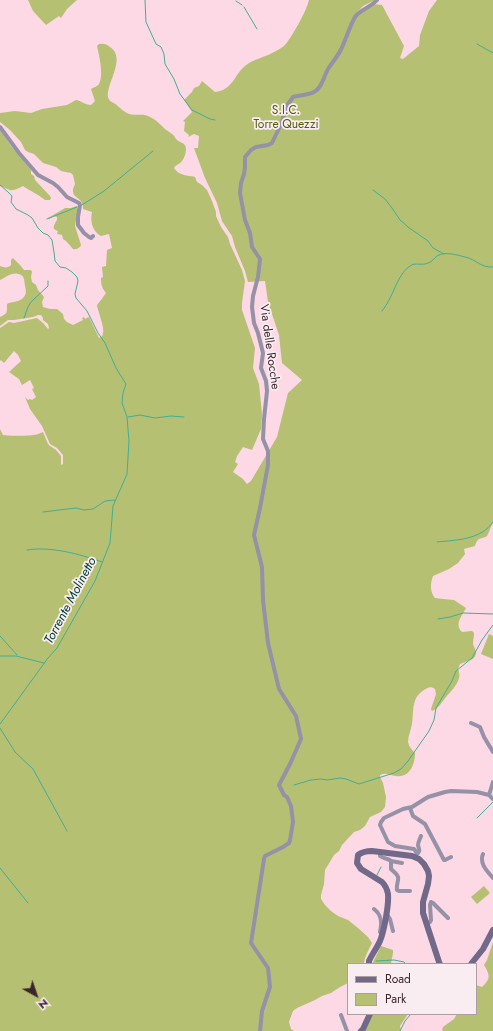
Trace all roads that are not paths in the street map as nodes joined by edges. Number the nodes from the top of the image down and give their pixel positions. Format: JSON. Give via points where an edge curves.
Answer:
{"nodes":[{"id":1,"x":377,"y":0,"type":"edge"},
{"id":2,"x":0,"y":127,"type":"edge"},
{"id":3,"x":92,"y":236,"type":"dead end"},
{"id":4,"x":471,"y":723,"type":"dead end"},
{"id":5,"x":493,"y":752,"type":"edge"},
{"id":6,"x":493,"y":782,"type":"edge"},
{"id":7,"x":491,"y":797,"type":"edge"},
{"id":8,"x":410,"y":808,"type":"junction"},
{"id":9,"x":421,"y":836,"type":"dead end"},
{"id":10,"x":381,"y":852,"type":"junction"},
{"id":11,"x":483,"y":854,"type":"dead end"},
{"id":12,"x":416,"y":856,"type":"junction"},
{"id":13,"x":451,"y":857,"type":"dead end"},
{"id":14,"x":391,"y":861,"type":"junction"},
{"id":15,"x":402,"y":863,"type":"dead end"},
{"id":16,"x":493,"y":878,"type":"edge"},
{"id":17,"x":410,"y":892,"type":"dead end"},
{"id":18,"x":374,"y":909,"type":"dead end"},
{"id":19,"x":386,"y":913,"type":"junction"},
{"id":20,"x":448,"y":918,"type":"dead end"},
{"id":21,"x":426,"y":924,"type":"junction"},
{"id":22,"x":493,"y":930,"type":"edge"},
{"id":23,"x":393,"y":931,"type":"dead end"},
{"id":24,"x":380,"y":941,"type":"junction"},
{"id":25,"x":368,"y":963,"type":"edge"},
{"id":26,"x":440,"y":963,"type":"edge"},
{"id":27,"x":472,"y":963,"type":"edge"},
{"id":28,"x":341,"y":1015,"type":"dead end"},
{"id":29,"x":370,"y":1015,"type":"edge"},
{"id":30,"x":260,"y":1031,"type":"edge"},
{"id":31,"x":347,"y":1031,"type":"edge"},
{"id":32,"x":361,"y":1031,"type":"edge"}],
"edges":[{"from":1,"to":30,"type":"street","name":"Via delle Rocche","via":[[356,15],[343,47],[318,88],[313,92],[293,97],[286,106],[272,143],[256,147],[245,157],[241,183],[240,193],[245,220],[252,247],[260,259],[252,307],[263,353],[261,368],[267,391],[263,439],[268,451],[268,465],[254,535],[262,567],[262,600],[269,649],[279,689],[296,716],[301,739],[279,785],[290,806],[293,822],[290,840],[283,847],[265,856],[251,943],[268,968],[270,987],[262,1011]]},
{"from":2,"to":3,"type":"street","via":[[38,175],[53,183],[67,198],[79,203],[79,227],[89,237]]},
{"from":4,"to":5,"type":"street","via":[[480,728]]},
{"from":6,"to":7,"type":"street"},
{"from":7,"to":8,"type":"street","via":[[477,792],[445,792],[428,797]]},
{"from":8,"to":12,"type":"street","via":[[384,818],[380,825],[390,844],[413,849]]},
{"from":8,"to":13,"type":"street","via":[[413,816],[425,824],[444,860]]},
{"from":9,"to":12,"type":"street","via":[[418,845],[420,851]]},
{"from":10,"to":12,"type":"street"},
{"from":10,"to":14,"type":"street","via":[[381,857]]},
{"from":10,"to":19,"type":"street","via":[[365,851],[358,856],[357,863],[361,869],[385,885],[388,894]]},
{"from":11,"to":16,"type":"street","via":[[483,864]]},
{"from":12,"to":21,"type":"street","via":[[428,871],[428,884],[422,909]]},
{"from":14,"to":15,"type":"street"},
{"from":14,"to":17,"type":"street","via":[[391,869],[398,877],[397,890]]},
{"from":18,"to":24,"type":"street","via":[[380,917]]},
{"from":19,"to":23,"type":"street"},
{"from":19,"to":24,"type":"street"},
{"from":20,"to":21,"type":"street","via":[[431,902],[431,920]]},
{"from":21,"to":26,"type":"street"},
{"from":22,"to":27,"type":"street"},
{"from":24,"to":25,"type":"street"},
{"from":28,"to":31,"type":"street"},
{"from":29,"to":32,"type":"street"}]}
